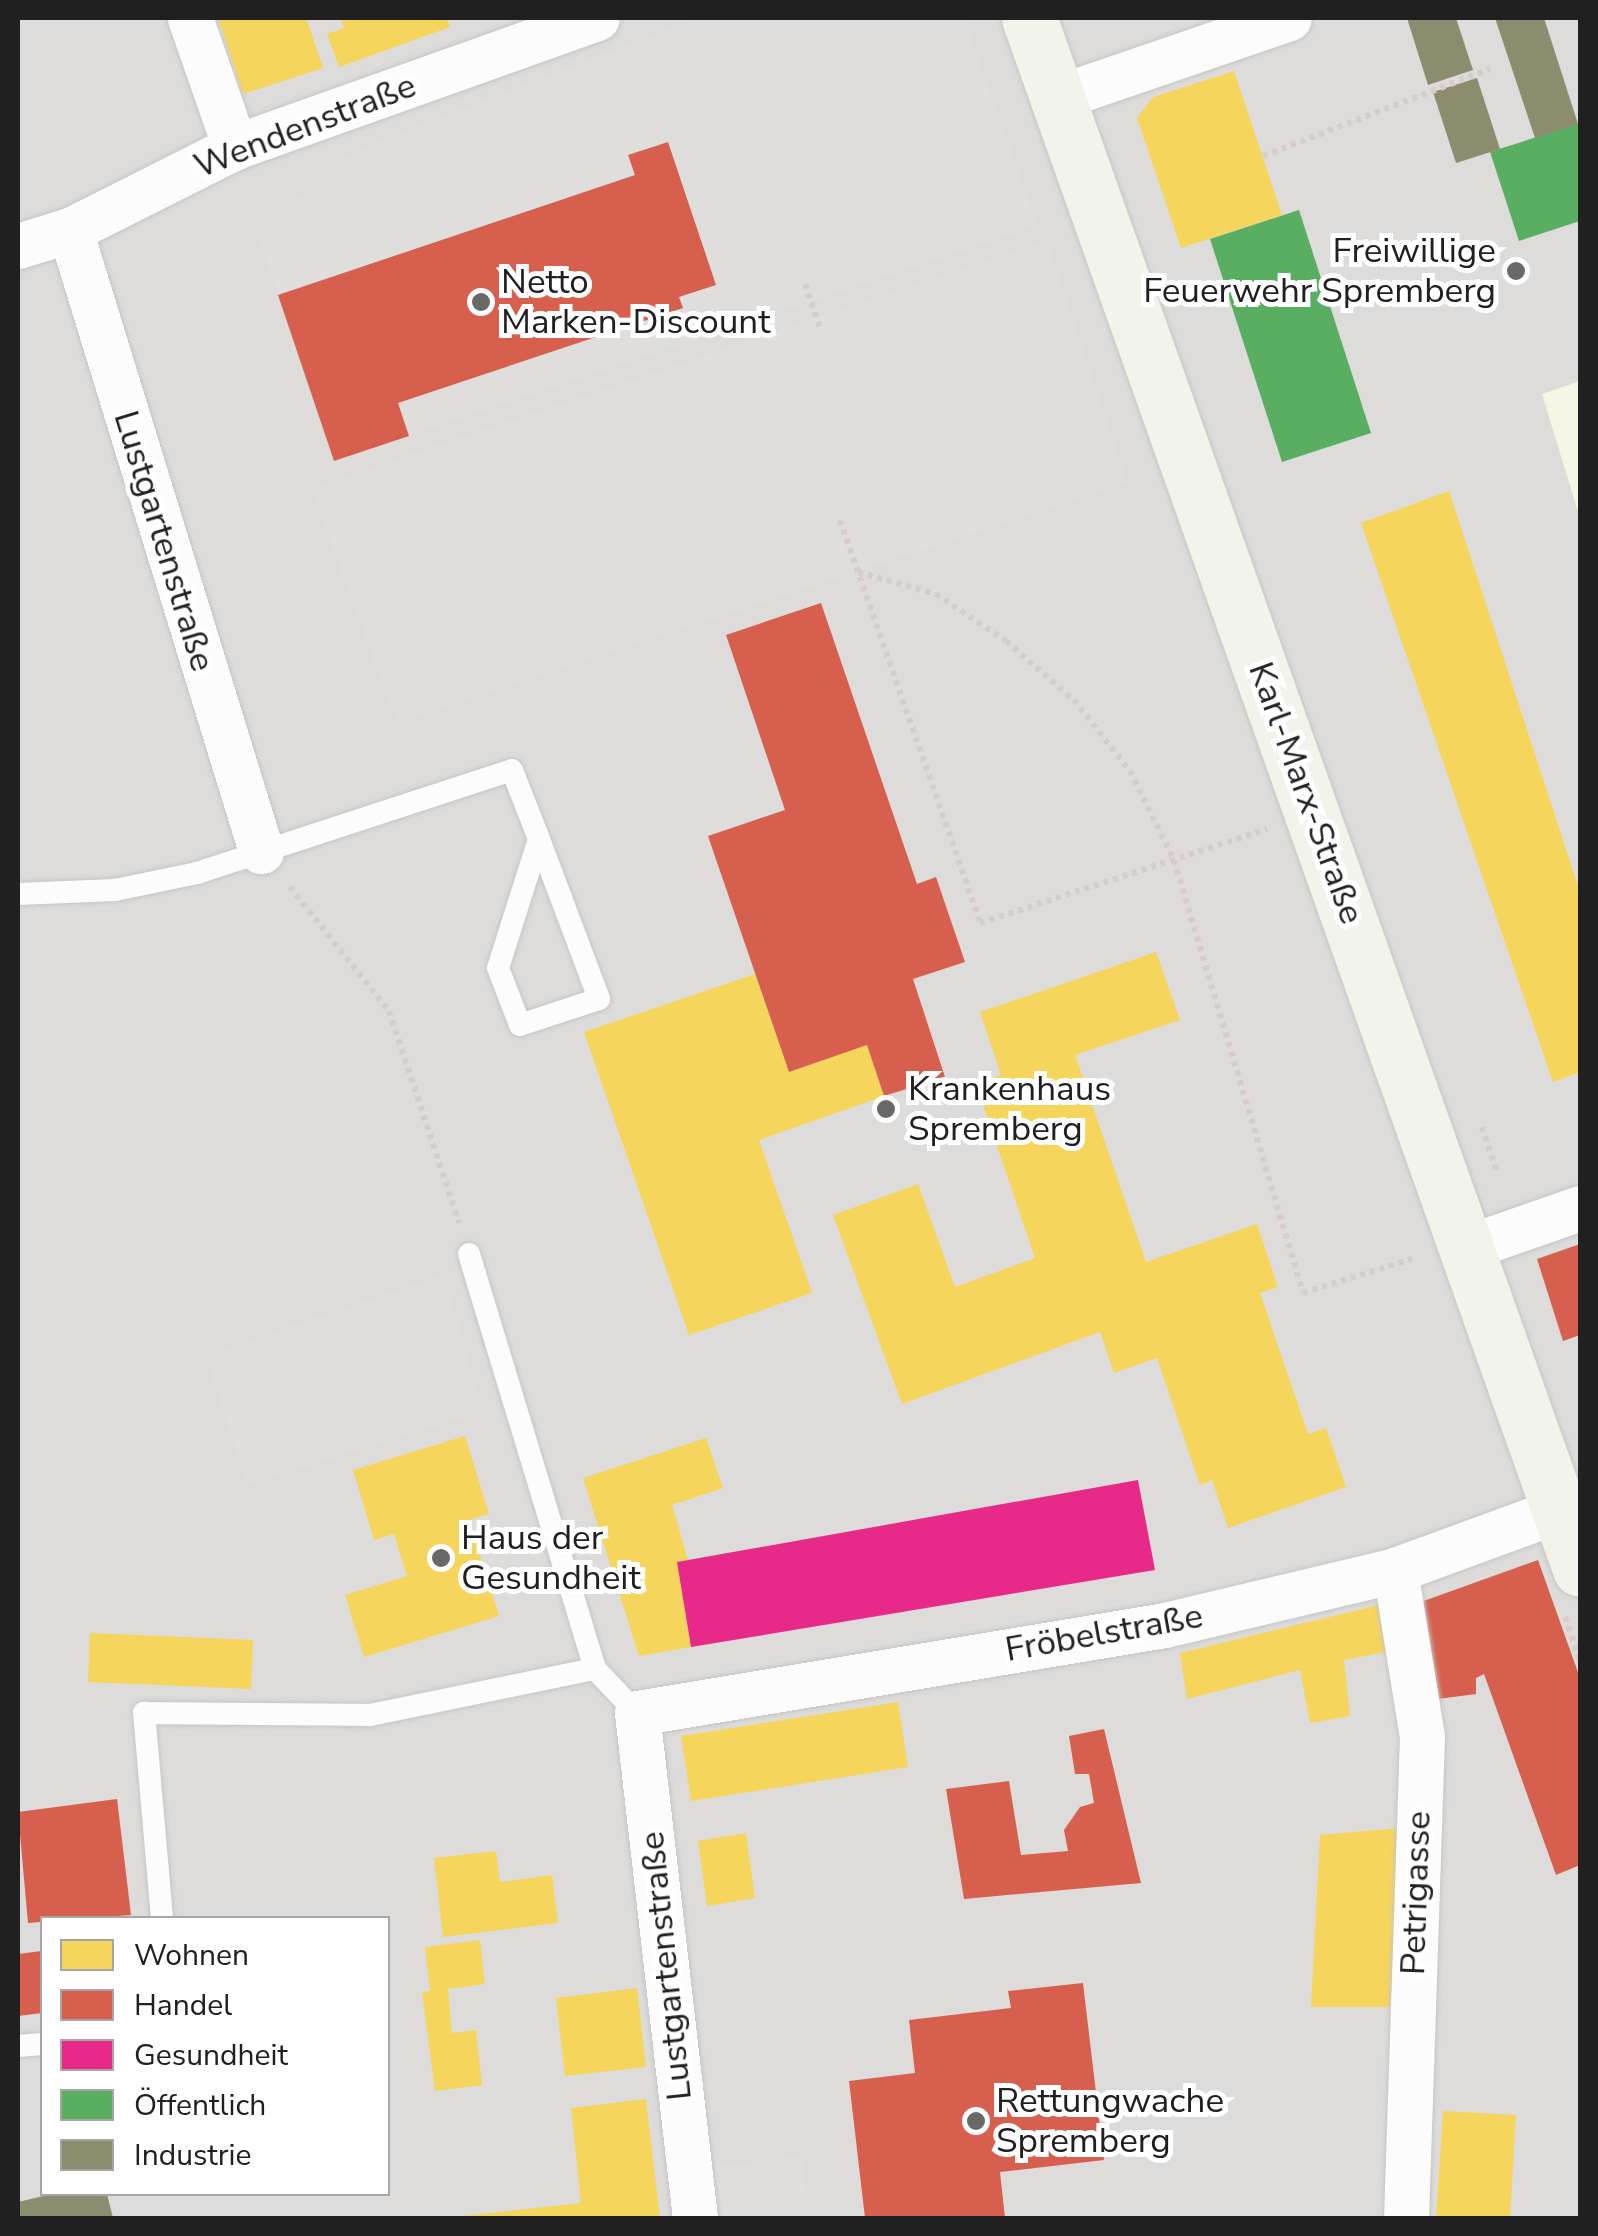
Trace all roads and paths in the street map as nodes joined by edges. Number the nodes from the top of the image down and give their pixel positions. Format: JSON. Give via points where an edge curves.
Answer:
{"nodes":[{"id":1,"x":190,"y":18,"type":"edge"},
{"id":2,"x":595,"y":18,"type":"edge"},
{"id":3,"x":1029,"y":18,"type":"edge"},
{"id":4,"x":1289,"y":18,"type":"edge"},
{"id":5,"x":1490,"y":70,"type":"dead end"},
{"id":6,"x":1056,"y":98,"type":"junction"},
{"id":7,"x":235,"y":147,"type":"junction"},
{"id":8,"x":1263,"y":156,"type":"dead end"},
{"id":9,"x":70,"y":230,"type":"junction"},
{"id":10,"x":18,"y":246,"type":"edge"},
{"id":11,"x":805,"y":284,"type":"dead end"},
{"id":12,"x":822,"y":331,"type":"dead end"},
{"id":13,"x":840,"y":520,"type":"dead end"},
{"id":14,"x":858,"y":572,"type":"junction"},
{"id":15,"x":1271,"y":828,"type":"dead end"},
{"id":16,"x":538,"y":838,"type":"junction"},
{"id":17,"x":260,"y":851,"type":"junction"},
{"id":18,"x":1174,"y":860,"type":"junction"},
{"id":19,"x":18,"y":894,"type":"edge"},
{"id":20,"x":1580,"y":1208,"type":"edge"},
{"id":21,"x":1448,"y":1250,"type":"junction"},
{"id":22,"x":469,"y":1254,"type":"joint"},
{"id":23,"x":1559,"y":1510,"type":"junction"},
{"id":24,"x":1580,"y":1569,"type":"edge"},
{"id":25,"x":1395,"y":1570,"type":"junction"},
{"id":26,"x":595,"y":1669,"type":"junction"},
{"id":27,"x":638,"y":1713,"type":"junction"},
{"id":28,"x":162,"y":1916,"type":"edge"},
{"id":29,"x":695,"y":2218,"type":"edge"},
{"id":30,"x":1406,"y":2218,"type":"edge"}],
"edges":[{"from":1,"to":7,"type":"street"},
{"from":2,"to":7,"type":"street","name":"Wendenstraße"},
{"from":3,"to":6,"type":"main road","name":"Karl-Marx-Straße"},
{"from":4,"to":6,"type":"street"},
{"from":5,"to":8,"type":"path"},
{"from":6,"to":21,"type":"main road","name":"Karl-Marx-Straße"},
{"from":7,"to":9,"type":"street","name":"Wendenstraße"},
{"from":9,"to":10,"type":"street","name":"Wendenstraße"},
{"from":9,"to":17,"type":"street","name":"Lustgartenstraße"},
{"from":11,"to":12,"type":"path"},
{"from":13,"to":14,"type":"path"},
{"from":14,"to":18,"type":"path","via":[[936,594],[1006,641],[1074,700],[1130,771]]},
{"from":14,"to":18,"type":"path","via":[[980,923]]},
{"from":15,"to":18,"type":"path"},
{"from":16,"to":16,"type":"lane","via":[[600,999],[520,1025],[498,968]]},
{"from":16,"to":17,"type":"lane","via":[[512,770]]},
{"from":17,"to":19,"type":"lane","via":[[115,890]]},
{"from":17,"to":22,"type":"path","via":[[389,1010]]},
{"from":18,"to":21,"type":"path","via":[[1303,1293]]},
{"from":20,"to":21,"type":"street"},
{"from":21,"to":23,"type":"main road","name":"Karl-Marx-Straße"},
{"from":22,"to":26,"type":"lane"},
{"from":23,"to":24,"type":"main road","name":"Karl-Marx-Straße"},
{"from":23,"to":25,"type":"street","name":"Fröbelstraße"},
{"from":25,"to":27,"type":"street","name":"Fröbelstraße","via":[[1165,1625]]},
{"from":25,"to":30,"type":"street","name":"Petrigasse","via":[[1422,1736]]},
{"from":26,"to":27,"type":"lane"},
{"from":26,"to":28,"type":"lane","via":[[370,1715],[144,1714]]},
{"from":27,"to":29,"type":"street","name":"Lustgartenstraße"}]}
